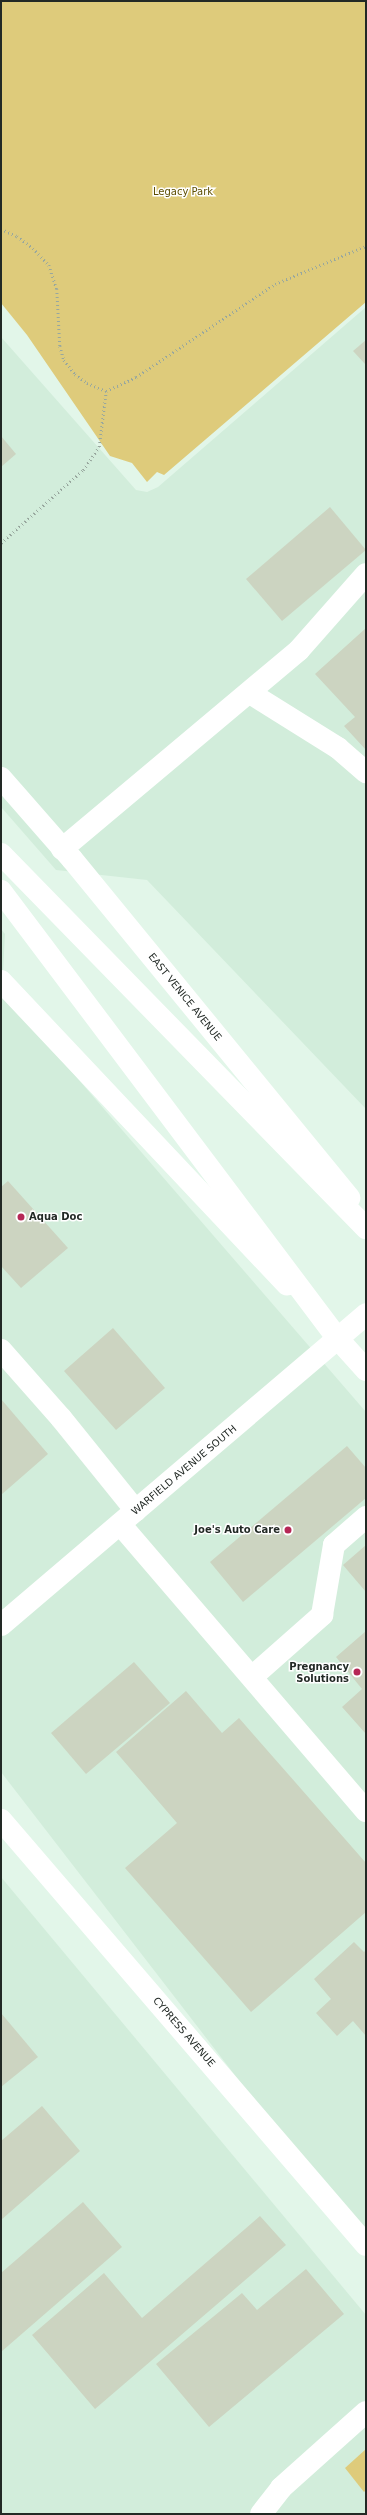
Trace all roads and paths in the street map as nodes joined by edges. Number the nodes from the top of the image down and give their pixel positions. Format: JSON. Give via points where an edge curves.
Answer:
{"nodes":[{"id":1,"x":1,"y":229,"type":"edge"},
{"id":2,"x":366,"y":246,"type":"edge"},
{"id":3,"x":106,"y":391,"type":"junction"},
{"id":4,"x":1,"y":543,"type":"edge"},
{"id":5,"x":366,"y":574,"type":"edge"},
{"id":6,"x":250,"y":694,"type":"junction"},
{"id":7,"x":366,"y":772,"type":"edge"},
{"id":8,"x":1,"y":778,"type":"edge"},
{"id":9,"x":62,"y":849,"type":"junction"},
{"id":10,"x":1,"y":854,"type":"edge"},
{"id":11,"x":1,"y":891,"type":"edge"},
{"id":12,"x":1,"y":981,"type":"edge"},
{"id":13,"x":366,"y":1219,"type":"edge"},
{"id":14,"x":366,"y":1228,"type":"edge"},
{"id":15,"x":366,"y":1314,"type":"edge"},
{"id":16,"x":338,"y":1339,"type":"junction"},
{"id":17,"x":1,"y":1350,"type":"edge"},
{"id":18,"x":366,"y":1370,"type":"edge"},
{"id":19,"x":128,"y":1517,"type":"junction"},
{"id":20,"x":366,"y":1517,"type":"edge"},
{"id":21,"x":1,"y":1625,"type":"edge"},
{"id":22,"x":252,"y":1677,"type":"junction"},
{"id":23,"x":366,"y":1811,"type":"edge"},
{"id":24,"x":1,"y":1820,"type":"edge"},
{"id":25,"x":366,"y":2245,"type":"edge"},
{"id":26,"x":366,"y":2412,"type":"edge"},
{"id":27,"x":261,"y":2514,"type":"edge"}],
"edges":[{"from":1,"to":3,"type":"path","via":[[28,244],[49,265],[57,289],[60,346],[64,360],[75,374],[87,383]]},
{"from":2,"to":3,"type":"path","via":[[275,284],[136,377]]},
{"from":3,"to":4,"type":"path","via":[[99,447],[83,470]]},
{"from":5,"to":6,"type":"street","via":[[299,650]]},
{"from":6,"to":7,"type":"street","via":[[338,748]]},
{"from":6,"to":9,"type":"street"},
{"from":8,"to":9,"type":"street","name":"EAST VENICE AVENUE"},
{"from":9,"to":13,"type":"street","name":"EAST VENICE AVENUE"},
{"from":10,"to":14,"type":"street"},
{"from":11,"to":16,"type":"street"},
{"from":12,"to":16,"type":"street"},
{"from":15,"to":16,"type":"street","name":"WARFIELD AVENUE SOUTH"},
{"from":16,"to":18,"type":"street"},
{"from":16,"to":19,"type":"street","name":"WARFIELD AVENUE SOUTH"},
{"from":17,"to":19,"type":"street","via":[[61,1418]]},
{"from":19,"to":21,"type":"street","name":"WARFIELD AVENUE SOUTH"},
{"from":19,"to":22,"type":"street"},
{"from":20,"to":22,"type":"street","via":[[334,1545],[322,1615]]},
{"from":22,"to":23,"type":"street"},
{"from":24,"to":25,"type":"street","name":"CYPRESS AVENUE"},
{"from":26,"to":27,"type":"street","via":[[281,2488]]}]}
